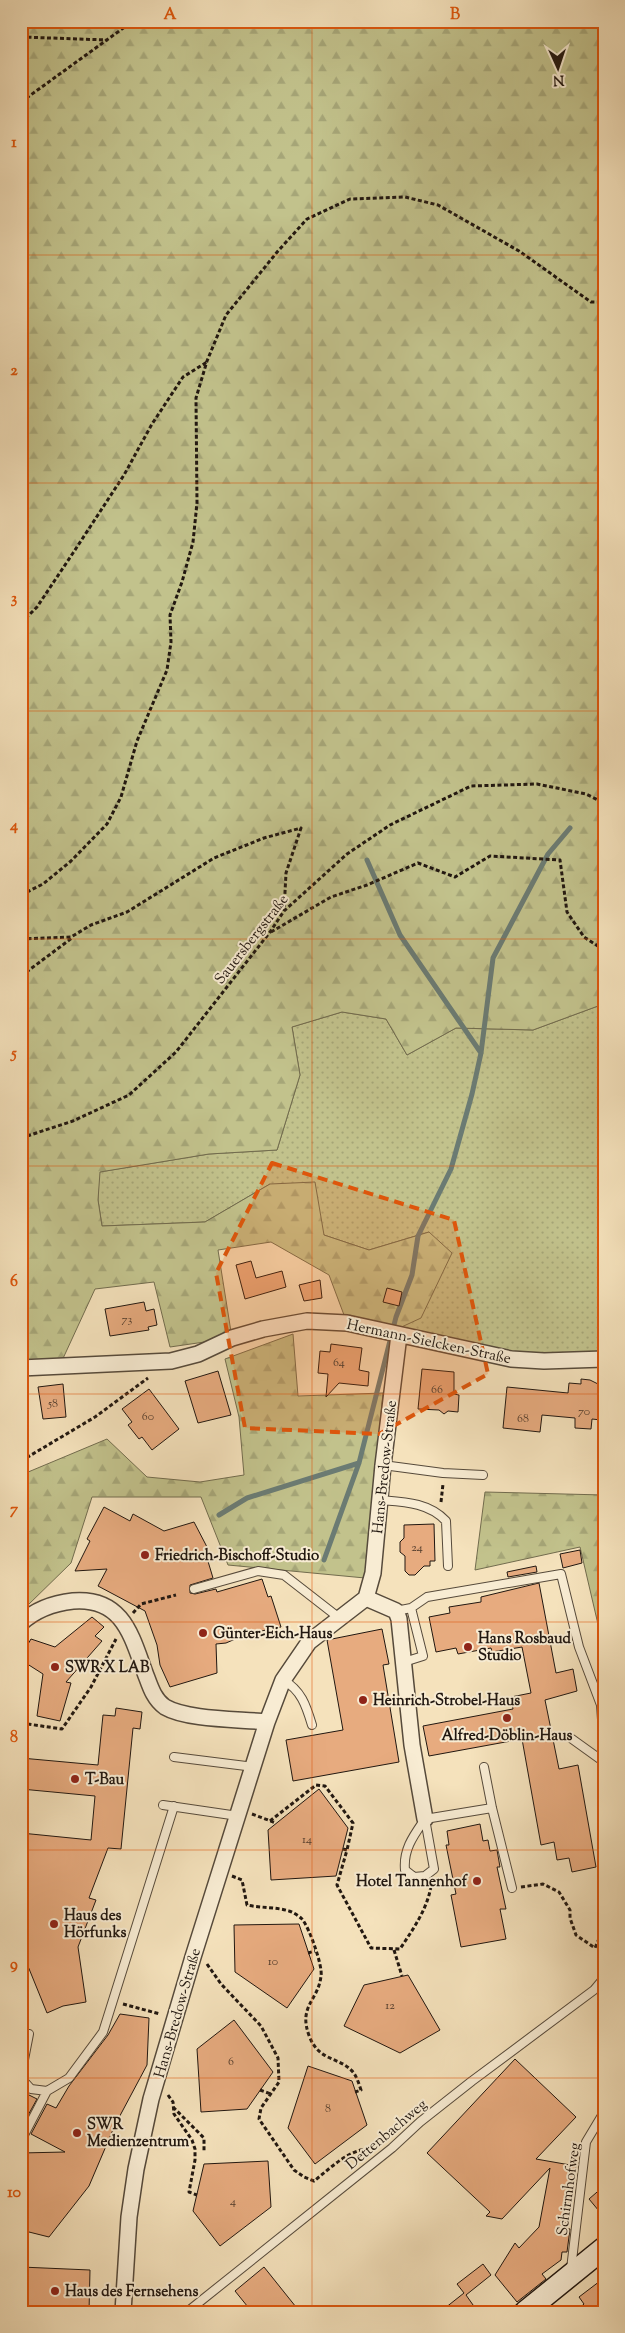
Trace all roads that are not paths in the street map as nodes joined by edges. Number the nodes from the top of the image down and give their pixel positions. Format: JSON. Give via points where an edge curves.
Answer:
{"nodes":[{"id":1,"x":393,"y":1333,"type":"junction"},
{"id":2,"x":604,"y":1359,"type":"edge"},
{"id":3,"x":21,"y":1368,"type":"edge"},
{"id":4,"x":383,"y":1465,"type":"junction"},
{"id":5,"x":483,"y":1475,"type":"dead end"},
{"id":6,"x":380,"y":1500,"type":"junction"},
{"id":7,"x":448,"y":1566,"type":"dead end"},
{"id":8,"x":194,"y":1589,"type":"dead end"},
{"id":9,"x":366,"y":1598,"type":"junction"},
{"id":10,"x":403,"y":1609,"type":"junction"},
{"id":11,"x":338,"y":1617,"type":"junction"},
{"id":12,"x":21,"y":1623,"type":"edge"},
{"id":13,"x":282,"y":1680,"type":"junction"},
{"id":14,"x":267,"y":1722,"type":"junction"},
{"id":15,"x":312,"y":1725,"type":"dead end"},
{"id":16,"x":572,"y":1739,"type":"dead end"},
{"id":17,"x":604,"y":1749,"type":"edge"},
{"id":18,"x":174,"y":1757,"type":"dead end"},
{"id":19,"x":604,"y":1762,"type":"edge"},
{"id":20,"x":254,"y":1767,"type":"junction"},
{"id":21,"x":484,"y":1767,"type":"dead end"},
{"id":22,"x":163,"y":1805,"type":"dead end"},
{"id":23,"x":174,"y":1806,"type":"junction"},
{"id":24,"x":492,"y":1808,"type":"junction"},
{"id":25,"x":239,"y":1813,"type":"junction"},
{"id":26,"x":425,"y":1819,"type":"junction"},
{"id":27,"x":516,"y":1888,"type":"road end"},
{"id":28,"x":604,"y":1978,"type":"edge"},
{"id":29,"x":29,"y":2034,"type":"dead end"},
{"id":30,"x":21,"y":2076,"type":"edge"},
{"id":31,"x":47,"y":2091,"type":"junction"},
{"id":32,"x":604,"y":2112,"type":"edge"},
{"id":33,"x":24,"y":2135,"type":"dead end"},
{"id":34,"x":604,"y":2248,"type":"edge"},
{"id":35,"x":571,"y":2274,"type":"junction"},
{"id":36,"x":533,"y":2309,"type":"edge"},
{"id":37,"x":123,"y":2312,"type":"edge"},
{"id":38,"x":187,"y":2312,"type":"edge"}],
"edges":[{"from":1,"to":2,"type":"street","name":"Hermann-Sielcken-Straße","via":[[511,1359]]},
{"from":1,"to":3,"type":"street","name":"Hermann-Sielcken-Straße","via":[[347,1323],[307,1321],[263,1329],[232,1338],[198,1354],[171,1360]]},
{"from":1,"to":4,"type":"street","name":"Hans-Bredow-Straße"},
{"from":4,"to":5,"type":"lane"},
{"from":4,"to":6,"type":"street","name":"Hans-Bredow-Straße"},
{"from":6,"to":7,"type":"lane","via":[[412,1503],[441,1516],[446,1521]]},
{"from":6,"to":9,"type":"street","name":"Hans-Bredow-Straße","via":[[373,1573]]},
{"from":8,"to":11,"type":"lane","via":[[258,1571],[284,1575]]},
{"from":9,"to":10,"type":"street"},
{"from":9,"to":11,"type":"street","name":"Hans-Bredow-Straße"},
{"from":10,"to":17,"type":"lane","via":[[427,1597],[561,1574],[579,1647],[601,1705]]},
{"from":10,"to":26,"type":"street","via":[[399,1619],[412,1745]]},
{"from":11,"to":13,"type":"street","name":"Hans-Bredow-Straße","via":[[309,1642]]},
{"from":12,"to":14,"type":"street","via":[[58,1602],[88,1600],[110,1608],[128,1618],[153,1693],[164,1706],[179,1714]]},
{"from":13,"to":14,"type":"street","name":"Hans-Bredow-Straße"},
{"from":13,"to":15,"type":"lane","via":[[294,1686],[304,1700]]},
{"from":14,"to":20,"type":"street","name":"Hans-Bredow-Straße"},
{"from":16,"to":19,"type":"lane"},
{"from":18,"to":20,"type":"lane"},
{"from":20,"to":25,"type":"street","name":"Hans-Bredow-Straße"},
{"from":21,"to":24,"type":"lane"},
{"from":22,"to":23,"type":"lane"},
{"from":23,"to":25,"type":"lane"},
{"from":23,"to":31,"type":"lane","via":[[103,2032],[69,2078]]},
{"from":24,"to":26,"type":"lane"},
{"from":24,"to":27,"type":"lane"},
{"from":25,"to":37,"type":"street","name":"Hans-Bredow-Straße","via":[[175,2018],[136,2169],[129,2217]]},
{"from":26,"to":26,"type":"lane","via":[[409,1842],[404,1860],[405,1870],[414,1877],[426,1876],[434,1869]]},
{"from":28,"to":38,"type":"lane","name":"Dettenbachweg","via":[[594,1990],[420,2122]]},
{"from":29,"to":30,"type":"lane"},
{"from":30,"to":31,"type":"lane","via":[[31,2089]]},
{"from":31,"to":33,"type":"lane"},
{"from":32,"to":35,"type":"lane","name":"Schirmhofweg","via":[[586,2142]]},
{"from":34,"to":35,"type":"main road"},
{"from":35,"to":36,"type":"main road"}]}
